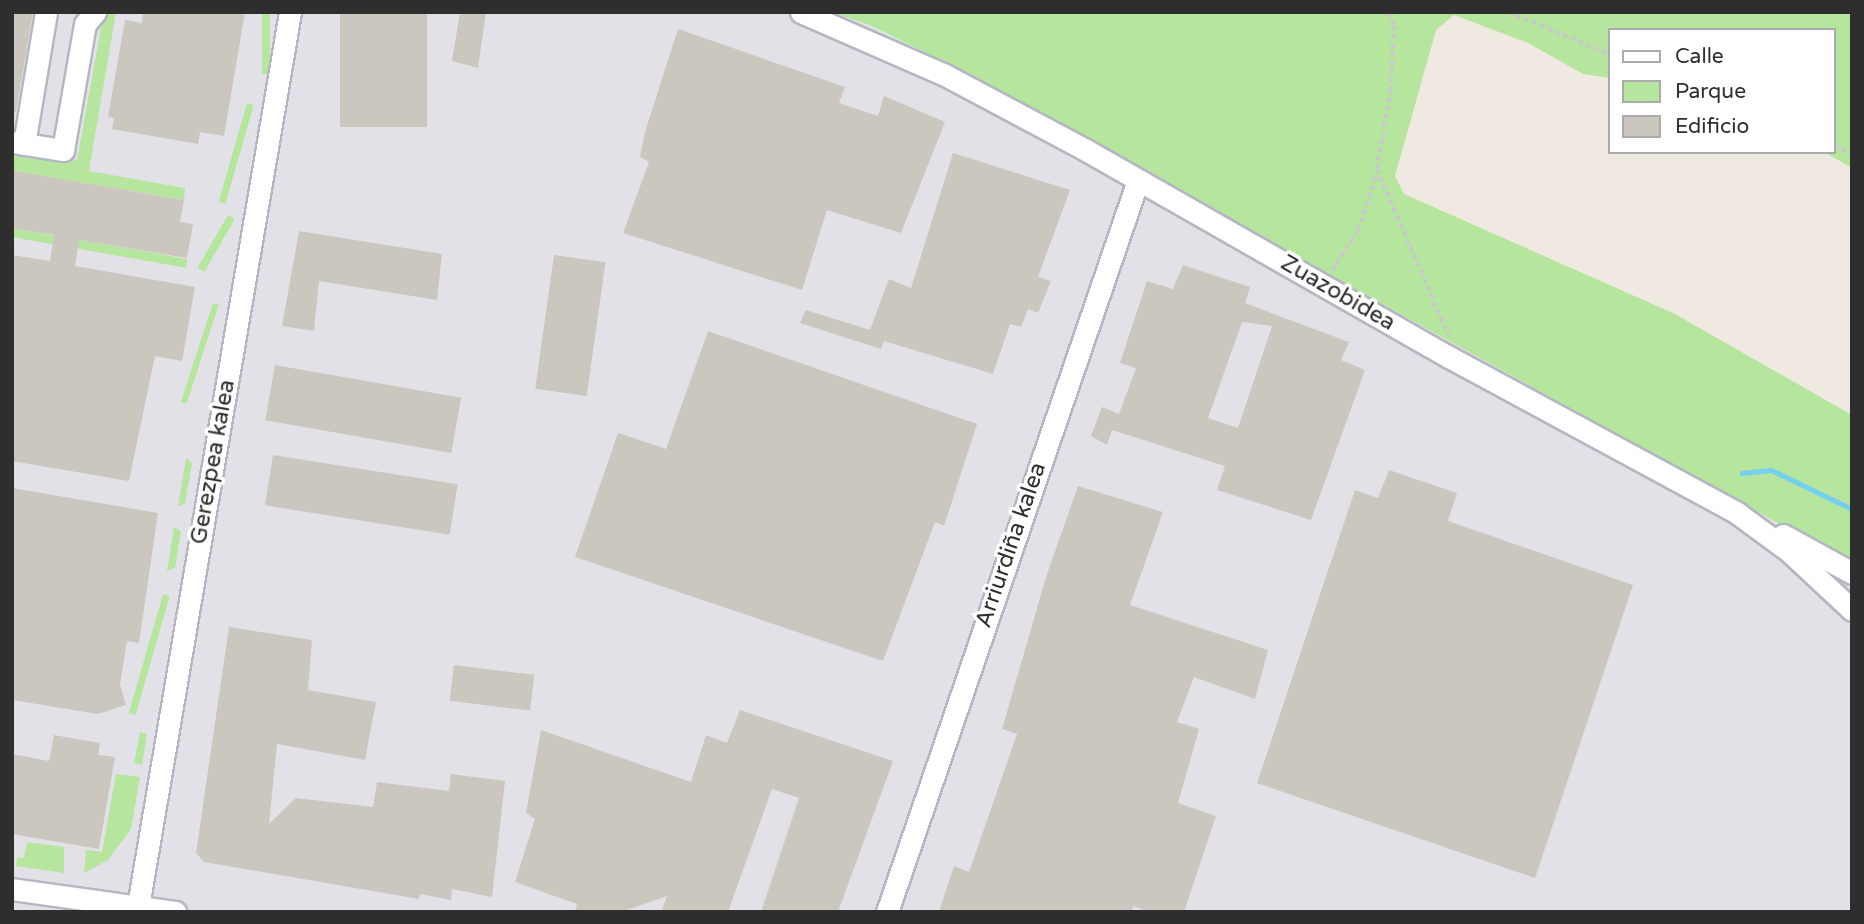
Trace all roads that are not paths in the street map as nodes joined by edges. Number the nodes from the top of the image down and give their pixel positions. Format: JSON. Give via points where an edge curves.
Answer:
{"nodes":[{"id":1,"x":47,"y":12,"type":"edge"},
{"id":2,"x":290,"y":12,"type":"edge"},
{"id":3,"x":801,"y":12,"type":"edge"},
{"id":4,"x":88,"y":13,"type":"edge"},
{"id":5,"x":18,"y":143,"type":"edge"},
{"id":6,"x":1138,"y":180,"type":"junction"},
{"id":7,"x":1737,"y":513,"type":"junction"},
{"id":8,"x":1852,"y":573,"type":"edge"},
{"id":9,"x":1852,"y":610,"type":"edge"},
{"id":10,"x":12,"y":889,"type":"edge"},
{"id":11,"x":137,"y":909,"type":"edge"},
{"id":12,"x":175,"y":912,"type":"edge"},
{"id":13,"x":887,"y":912,"type":"edge"}],
"edges":[{"from":1,"to":5,"type":"street"},
{"from":2,"to":11,"type":"street","name":"Gerezpea kalea"},
{"from":3,"to":6,"type":"street","name":"Zuazobidea","via":[[943,74]]},
{"from":4,"to":5,"type":"street","via":[[63,150]]},
{"from":6,"to":7,"type":"street","name":"Zuazobidea","via":[[1449,357]]},
{"from":6,"to":13,"type":"street","name":"Arriurdiña kalea"},
{"from":7,"to":8,"type":"street"},
{"from":7,"to":9,"type":"street","name":"Zuazobidea","via":[[1790,552]]},
{"from":10,"to":11,"type":"street"},
{"from":11,"to":12,"type":"street"}]}
